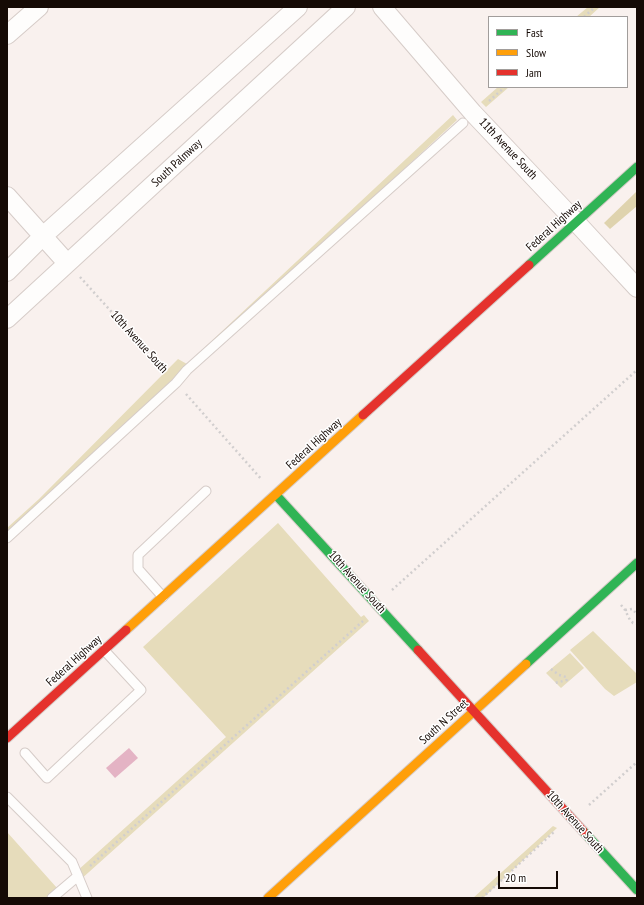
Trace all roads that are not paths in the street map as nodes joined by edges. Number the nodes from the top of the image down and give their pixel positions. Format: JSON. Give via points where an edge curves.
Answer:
{"nodes":[{"id":1,"x":39,"y":7,"type":"edge"},
{"id":2,"x":298,"y":7,"type":"edge"},
{"id":3,"x":346,"y":7,"type":"edge"},
{"id":4,"x":382,"y":7,"type":"edge"},
{"id":5,"x":7,"y":35,"type":"edge"},
{"id":6,"x":463,"y":123,"type":"dead end"},
{"id":7,"x":637,"y":167,"type":"edge"},
{"id":8,"x":7,"y":196,"type":"edge"},
{"id":9,"x":576,"y":222,"type":"junction"},
{"id":10,"x":43,"y":236,"type":"junction"},
{"id":11,"x":72,"y":268,"type":"junction"},
{"id":12,"x":7,"y":272,"type":"edge"},
{"id":13,"x":637,"y":288,"type":"edge"},
{"id":14,"x":7,"y":319,"type":"edge"},
{"id":15,"x":206,"y":491,"type":"dead end"},
{"id":16,"x":276,"y":495,"type":"junction"},
{"id":17,"x":7,"y":538,"type":"edge"},
{"id":18,"x":637,"y":563,"type":"edge"},
{"id":19,"x":163,"y":597,"type":"junction"},
{"id":20,"x":104,"y":650,"type":"junction"},
{"id":21,"x":474,"y":711,"type":"junction"},
{"id":22,"x":7,"y":738,"type":"edge"},
{"id":23,"x":25,"y":753,"type":"dead end"},
{"id":24,"x":7,"y":797,"type":"edge"},
{"id":25,"x":78,"y":876,"type":"junction"},
{"id":26,"x":637,"y":890,"type":"edge"},
{"id":27,"x":52,"y":898,"type":"edge"},
{"id":28,"x":87,"y":898,"type":"edge"},
{"id":29,"x":268,"y":898,"type":"edge"}],
"edges":[{"from":1,"to":5,"type":"street"},
{"from":2,"to":10,"type":"street"},
{"from":3,"to":11,"type":"street","name":"South Palmway"},
{"from":4,"to":9,"type":"street","name":"11th Avenue South","via":[[473,113]]},
{"from":6,"to":17,"type":"lane","via":[[187,370]]},
{"from":7,"to":9,"type":"street","name":"Federal Highway"},
{"from":8,"to":10,"type":"street"},
{"from":9,"to":13,"type":"street","name":"11th Avenue South"},
{"from":9,"to":16,"type":"street","name":"Federal Highway"},
{"from":10,"to":11,"type":"street"},
{"from":10,"to":12,"type":"street"},
{"from":11,"to":14,"type":"street","name":"South Palmway"},
{"from":15,"to":19,"type":"lane","via":[[138,555],[138,569]]},
{"from":16,"to":19,"type":"street","name":"Federal Highway"},
{"from":16,"to":21,"type":"street","name":"10th Avenue South"},
{"from":18,"to":21,"type":"street","name":"South N Street"},
{"from":19,"to":20,"type":"street","name":"Federal Highway"},
{"from":20,"to":22,"type":"street","name":"Federal Highway"},
{"from":20,"to":23,"type":"lane","via":[[141,690],[47,778]]},
{"from":21,"to":26,"type":"street","name":"10th Avenue South"},
{"from":21,"to":29,"type":"street","name":"South N Street"},
{"from":24,"to":25,"type":"lane","via":[[72,862]]},
{"from":25,"to":27,"type":"lane"},
{"from":25,"to":28,"type":"lane"}]}
